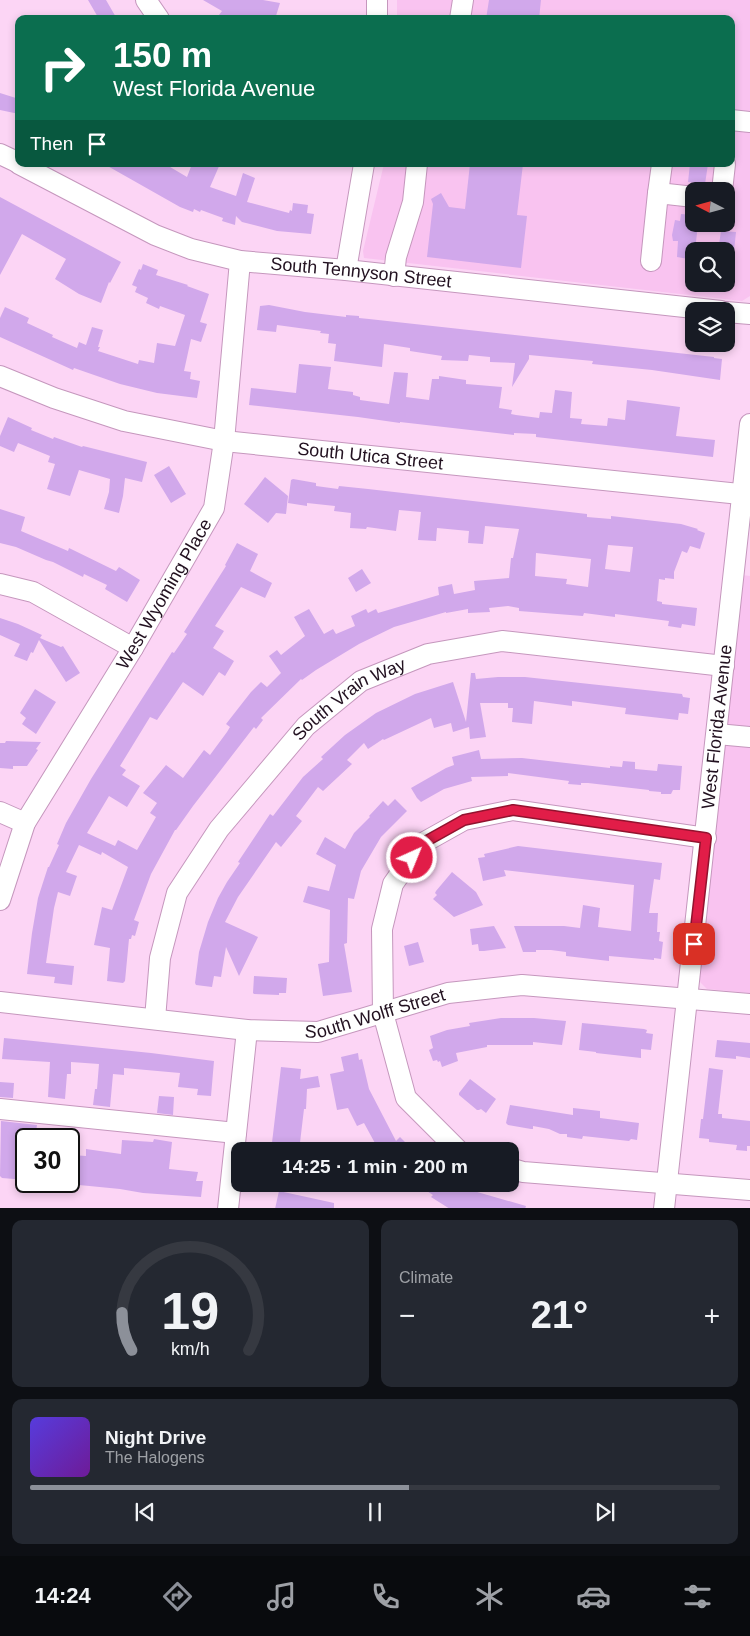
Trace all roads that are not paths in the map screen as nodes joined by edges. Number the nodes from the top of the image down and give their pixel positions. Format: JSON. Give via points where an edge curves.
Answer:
{"nodes":[{"id":1,"x":146,"y":0,"type":"edge"},
{"id":2,"x":377,"y":0,"type":"edge"},
{"id":3,"x":462,"y":0,"type":"edge"},
{"id":4,"x":156,"y":15,"type":"edge"},
{"id":5,"x":377,"y":15,"type":"edge"},
{"id":6,"x":460,"y":15,"type":"edge"},
{"id":7,"x":735,"y":120,"type":"edge"},
{"id":8,"x":750,"y":122,"type":"edge"},
{"id":9,"x":0,"y":154,"type":"edge"},
{"id":10,"x":15,"y":162,"type":"edge"},
{"id":11,"x":25,"y":167,"type":"edge"},
{"id":12,"x":363,"y":167,"type":"edge"},
{"id":13,"x":417,"y":167,"type":"edge"},
{"id":14,"x":662,"y":167,"type":"edge"},
{"id":15,"x":725,"y":167,"type":"edge"},
{"id":16,"x":723,"y":182,"type":"edge"},
{"id":17,"x":658,"y":193,"type":"junction"},
{"id":18,"x":685,"y":196,"type":"edge"},
{"id":19,"x":240,"y":261,"type":"junction"},
{"id":20,"x":651,"y":261,"type":"dead end"},
{"id":21,"x":346,"y":270,"type":"junction"},
{"id":22,"x":394,"y":276,"type":"junction"},
{"id":23,"x":685,"y":307,"type":"edge"},
{"id":24,"x":735,"y":313,"type":"edge"},
{"id":25,"x":750,"y":314,"type":"edge"},
{"id":26,"x":0,"y":376,"type":"edge"},
{"id":27,"x":750,"y":424,"type":"edge"},
{"id":28,"x":224,"y":441,"type":"junction"},
{"id":29,"x":746,"y":494,"type":"edge"},
{"id":30,"x":0,"y":584,"type":"edge"},
{"id":31,"x":741,"y":586,"type":"edge"},
{"id":32,"x":133,"y":648,"type":"junction"},
{"id":33,"x":724,"y":666,"type":"junction"},
{"id":34,"x":717,"y":734,"type":"junction"},
{"id":35,"x":750,"y":737,"type":"edge"},
{"id":36,"x":0,"y":812,"type":"edge"},
{"id":37,"x":25,"y":823,"type":"junction"},
{"id":38,"x":706,"y":838,"type":"junction"},
{"id":39,"x":0,"y":900,"type":"edge"},
{"id":40,"x":688,"y":998,"type":"junction"},
{"id":41,"x":0,"y":1002,"type":"edge"},
{"id":42,"x":750,"y":1004,"type":"edge"},
{"id":43,"x":383,"y":1013,"type":"junction"},
{"id":44,"x":155,"y":1019,"type":"junction"},
{"id":45,"x":247,"y":1030,"type":"junction"},
{"id":46,"x":0,"y":1108,"type":"edge"},
{"id":47,"x":236,"y":1133,"type":"junction"},
{"id":48,"x":450,"y":1142,"type":"edge"},
{"id":49,"x":519,"y":1171,"type":"edge"},
{"id":50,"x":667,"y":1183,"type":"junction"},
{"id":51,"x":750,"y":1190,"type":"edge"},
{"id":52,"x":228,"y":1208,"type":"edge"},
{"id":53,"x":664,"y":1208,"type":"edge"}],
"edges":[{"from":1,"to":4,"type":"street"},
{"from":2,"to":5,"type":"street"},
{"from":3,"to":6,"type":"street"},
{"from":7,"to":8,"type":"street"},
{"from":9,"to":10,"type":"street","name":"South Tennyson Street"},
{"from":11,"to":19,"type":"street","name":"South Tennyson Street","via":[[155,235],[191,249]]},
{"from":12,"to":21,"type":"street"},
{"from":13,"to":22,"type":"street","via":[[412,202]]},
{"from":14,"to":17,"type":"street"},
{"from":15,"to":16,"type":"street"},
{"from":17,"to":18,"type":"street"},
{"from":17,"to":20,"type":"street"},
{"from":19,"to":21,"type":"street","name":"South Tennyson Street"},
{"from":19,"to":28,"type":"street","name":"West Wyoming Place"},
{"from":21,"to":22,"type":"street","name":"South Tennyson Street"},
{"from":22,"to":23,"type":"street","name":"South Tennyson Street"},
{"from":24,"to":25,"type":"street"},
{"from":26,"to":28,"type":"street","name":"South Utica Street","via":[[124,421]]},
{"from":27,"to":29,"type":"street","name":"West Florida Avenue"},
{"from":28,"to":29,"type":"street","name":"South Utica Street"},
{"from":28,"to":32,"type":"street","name":"West Wyoming Place","via":[[214,508]]},
{"from":29,"to":31,"type":"street","name":"West Florida Avenue"},
{"from":30,"to":32,"type":"street","via":[[33,592]]},
{"from":31,"to":33,"type":"street","name":"West Florida Avenue"},
{"from":32,"to":37,"type":"street","name":"West Wyoming Place"},
{"from":33,"to":34,"type":"street","name":"West Florida Avenue"},
{"from":33,"to":44,"type":"street","name":"South Vrain Way","via":[[502,641],[428,654],[361,681],[306,726],[219,829],[177,893],[160,958]]},
{"from":34,"to":35,"type":"street"},
{"from":34,"to":38,"type":"street","name":"West Florida Avenue"},
{"from":36,"to":37,"type":"street"},
{"from":37,"to":39,"type":"street","name":"West Wyoming Place"},
{"from":38,"to":40,"type":"street","name":"West Florida Avenue"},
{"from":38,"to":43,"type":"street","via":[[513,810],[464,820],[421,844],[393,884],[382,929]]},
{"from":40,"to":42,"type":"street","name":"South Wolff Street"},
{"from":40,"to":43,"type":"street","name":"South Wolff Street","via":[[522,985],[448,993]]},
{"from":40,"to":50,"type":"street","name":"West Florida Avenue"},
{"from":41,"to":44,"type":"street","name":"South Wolff Street"},
{"from":43,"to":45,"type":"street","name":"South Wolff Street","via":[[318,1032]]},
{"from":43,"to":48,"type":"street","via":[[406,1098]]},
{"from":44,"to":45,"type":"street","name":"South Wolff Street"},
{"from":45,"to":47,"type":"street"},
{"from":46,"to":47,"type":"street"},
{"from":47,"to":52,"type":"street"},
{"from":49,"to":50,"type":"street"},
{"from":50,"to":51,"type":"street"},
{"from":50,"to":53,"type":"street","name":"West Florida Avenue"}]}
